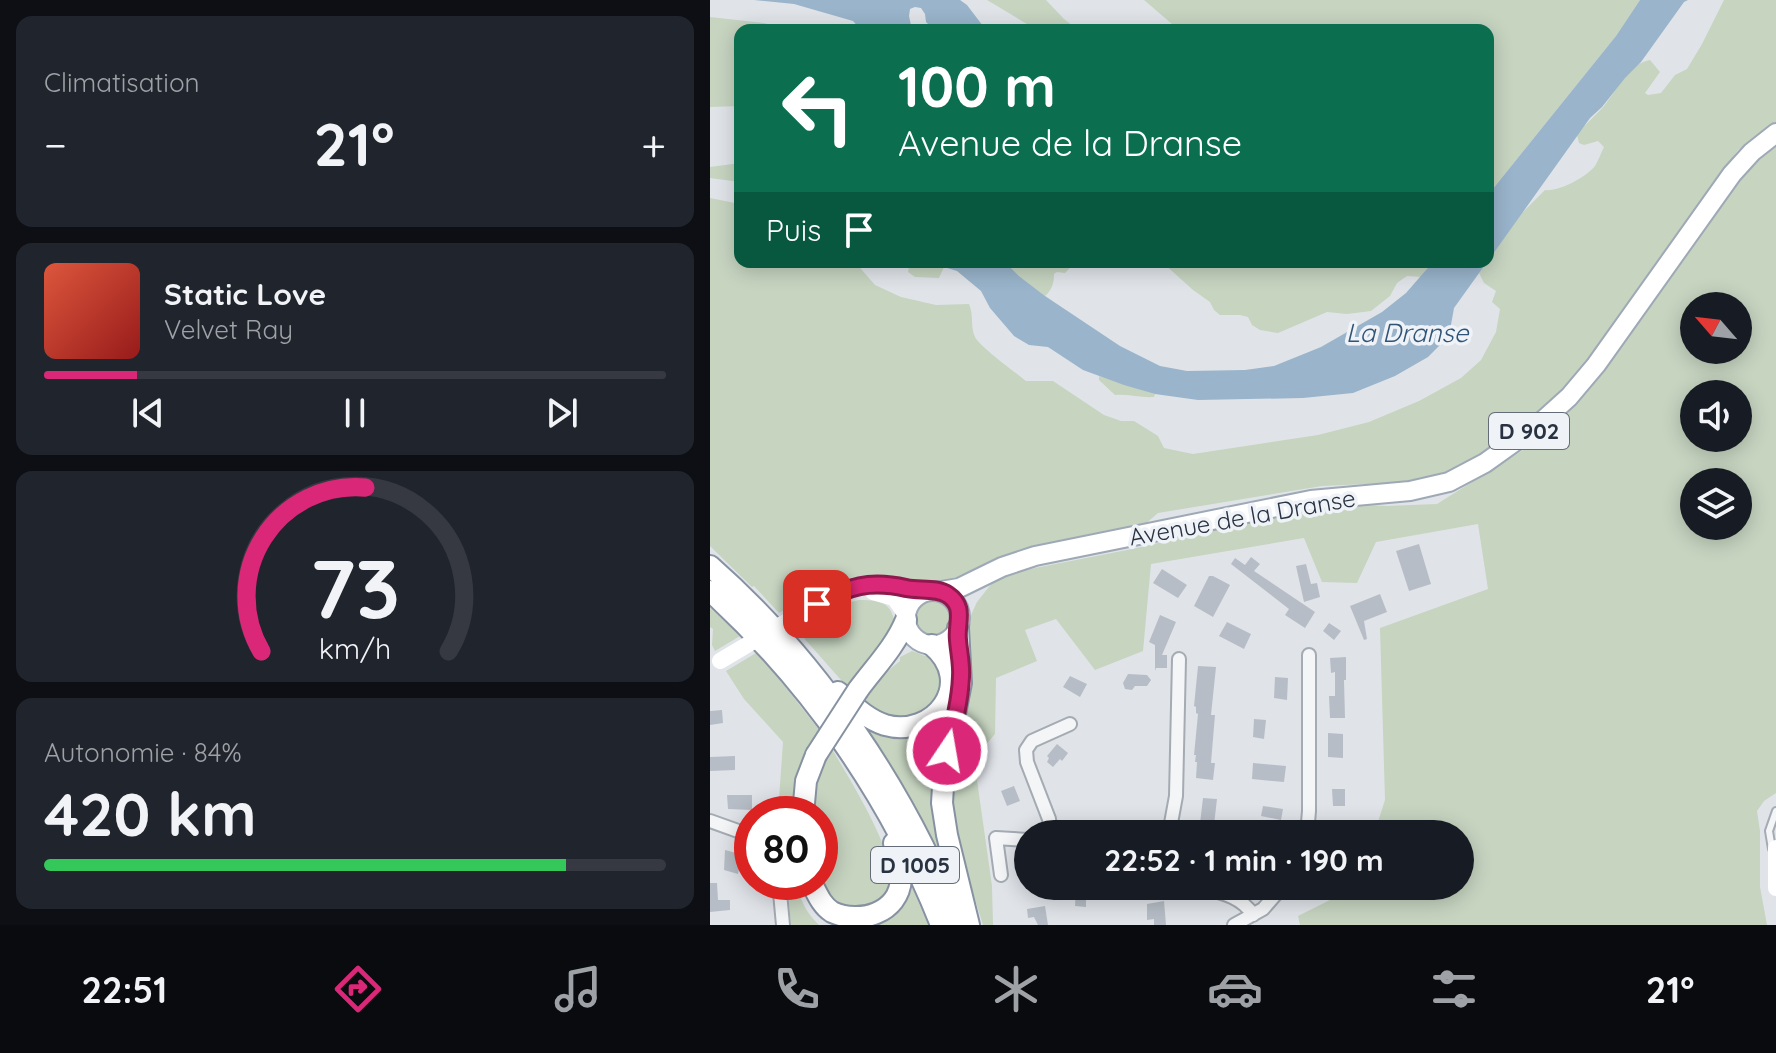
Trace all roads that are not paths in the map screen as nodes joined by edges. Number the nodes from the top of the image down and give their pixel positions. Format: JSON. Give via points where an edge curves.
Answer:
{"nodes":[{"id":1,"x":1776,"y":133,"type":"edge"},
{"id":2,"x":710,"y":566,"type":"edge"},
{"id":3,"x":988,"y":575,"type":"junction"},
{"id":4,"x":847,"y":590,"type":"junction"},
{"id":5,"x":710,"y":591,"type":"edge"},
{"id":6,"x":934,"y":591,"type":"junction"},
{"id":7,"x":906,"y":617,"type":"junction"},
{"id":8,"x":959,"y":621,"type":"junction"},
{"id":9,"x":930,"y":645,"type":"junction"},
{"id":10,"x":1309,"y":655,"type":"dead end"},
{"id":11,"x":798,"y":658,"type":"junction"},
{"id":12,"x":1179,"y":659,"type":"dead end"},
{"id":13,"x":882,"y":661,"type":"junction"},
{"id":14,"x":715,"y":665,"type":"edge"},
{"id":15,"x":1070,"y":724,"type":"dead end"},
{"id":16,"x":805,"y":796,"type":"edge"},
{"id":17,"x":884,"y":807,"type":"junction"},
{"id":18,"x":1776,"y":811,"type":"edge"},
{"id":19,"x":1049,"y":820,"type":"edge"},
{"id":20,"x":1172,"y":820,"type":"edge"},
{"id":21,"x":1308,"y":820,"type":"edge"},
{"id":22,"x":710,"y":821,"type":"edge"},
{"id":23,"x":734,"y":830,"type":"edge"},
{"id":24,"x":1014,"y":839,"type":"edge"},
{"id":25,"x":1776,"y":848,"type":"edge"},
{"id":26,"x":1775,"y":864,"type":"edge"},
{"id":27,"x":1001,"y":875,"type":"dead end"},
{"id":28,"x":1776,"y":888,"type":"edge"},
{"id":29,"x":781,"y":900,"type":"edge"},
{"id":30,"x":813,"y":900,"type":"edge"},
{"id":31,"x":820,"y":900,"type":"edge"},
{"id":32,"x":1238,"y":900,"type":"edge"},
{"id":33,"x":1271,"y":900,"type":"edge"},
{"id":34,"x":1253,"y":915,"type":"junction"},
{"id":35,"x":783,"y":925,"type":"edge"},
{"id":36,"x":833,"y":925,"type":"edge"},
{"id":37,"x":941,"y":925,"type":"edge"},
{"id":38,"x":958,"y":925,"type":"edge"},
{"id":39,"x":969,"y":925,"type":"edge"},
{"id":40,"x":1234,"y":925,"type":"edge"}],
"edges":[{"from":1,"to":3,"type":"main road","name":"Avenue de la Dranse","number":"D 902","via":[[1732,174],[1578,386],[1538,425],[1473,470],[1423,489],[1311,500],[1035,556]]},
{"from":2,"to":11,"type":"highway","number":"D 1005"},
{"from":3,"to":6,"type":"main road","name":"Avenue de la Dranse","number":"D 902"},
{"from":3,"to":8,"type":"main road","name":"Avenue de la Dranse","number":"D 902","via":[[971,594]]},
{"from":4,"to":6,"type":"main road","name":"Avenue de la Dranse","number":"D 902","via":[[874,584]]},
{"from":4,"to":7,"type":"main road","via":[[889,595]]},
{"from":4,"to":14,"type":"main road","name":"Avenue de la Dranse","number":"D 902","bridge":true},
{"from":5,"to":17,"type":"highway","number":"D 1005","via":[[795,679]]},
{"from":6,"to":7,"type":"main road","via":[[913,599]]},
{"from":6,"to":8,"type":"main road","via":[[952,598]]},
{"from":7,"to":9,"type":"main road","via":[[913,636]]},
{"from":7,"to":13,"type":"highway"},
{"from":8,"to":9,"type":"main road","via":[[950,639]]},
{"from":8,"to":39,"type":"highway","via":[[961,683],[942,803]]},
{"from":9,"to":11,"type":"highway","via":[[949,666],[951,689],[935,714],[905,727],[866,716]]},
{"from":9,"to":13,"type":"highway","via":[[910,647]]},
{"from":10,"to":21,"type":"street"},
{"from":11,"to":38,"type":"highway","number":"D 1005","via":[[891,787]]},
{"from":12,"to":20,"type":"street"},
{"from":13,"to":16,"type":"highway","bridge":true,"via":[[816,755]]},
{"from":15,"to":19,"type":"street","via":[[1032,741],[1026,750]]},
{"from":17,"to":31,"type":"highway","via":[[902,872],[900,888],[887,909],[856,921],[833,913]]},
{"from":17,"to":37,"type":"highway","number":"D 1005"},
{"from":18,"to":26,"type":"lane","via":[[1769,831]]},
{"from":22,"to":23,"type":"street"},
{"from":24,"to":27,"type":"street","via":[[996,838]]},
{"from":25,"to":26,"type":"main road"},
{"from":26,"to":28,"type":"main road"},
{"from":29,"to":35,"type":"street"},
{"from":30,"to":36,"type":"highway"},
{"from":32,"to":34,"type":"street"},
{"from":33,"to":34,"type":"street"},
{"from":34,"to":40,"type":"street"}]}
